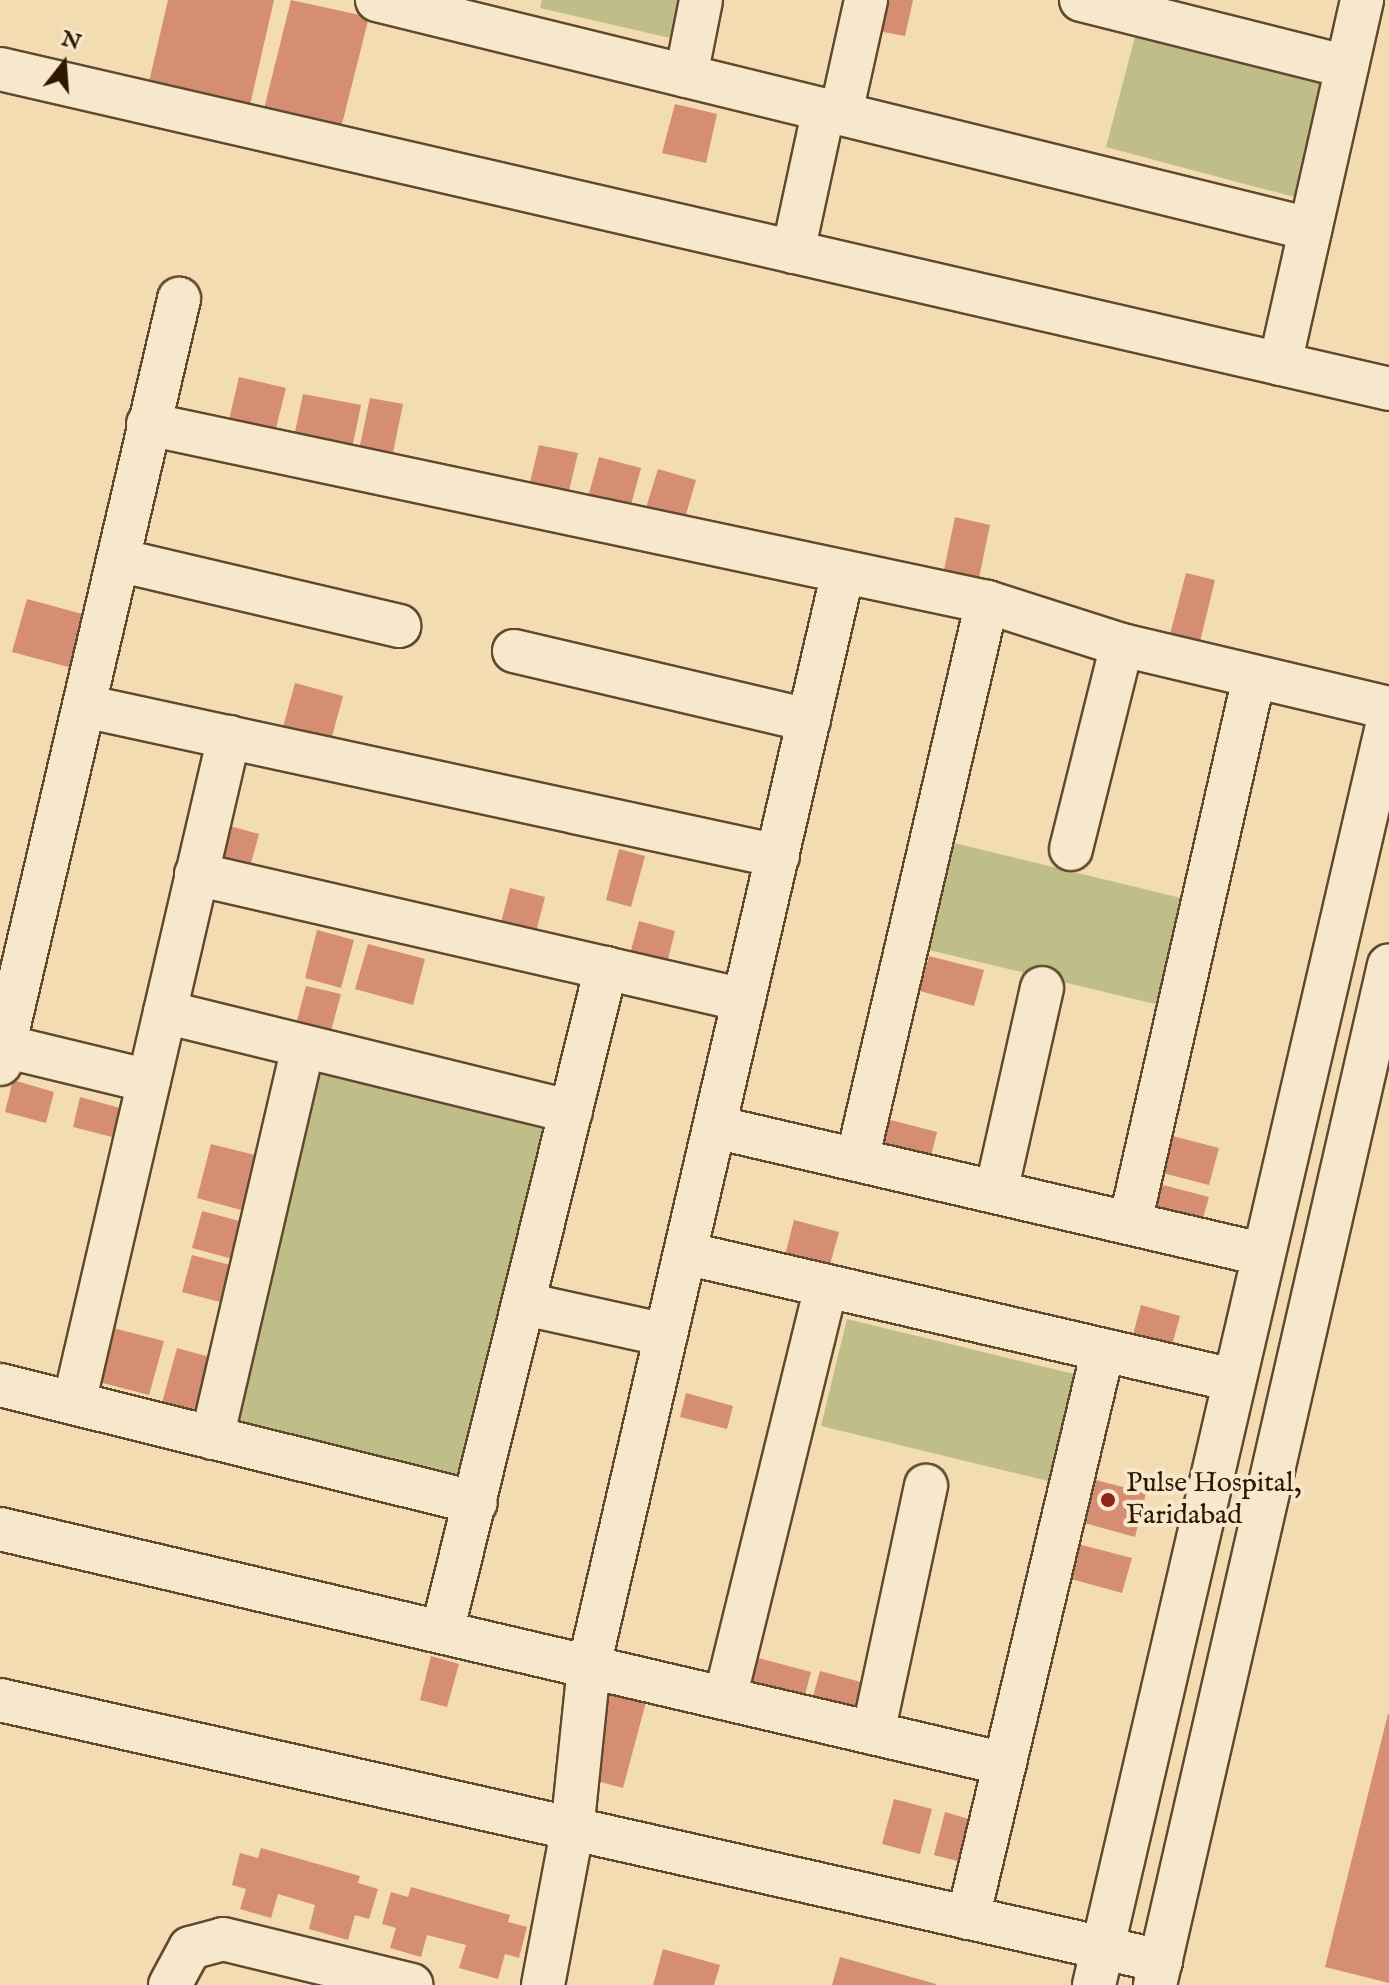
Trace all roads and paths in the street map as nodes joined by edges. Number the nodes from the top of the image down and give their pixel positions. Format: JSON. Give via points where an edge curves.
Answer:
{"nodes":[{"id":1,"x":377,"y":0,"type":"edge"},
{"id":2,"x":701,"y":0,"type":"edge"},
{"id":3,"x":866,"y":0,"type":"edge"},
{"id":4,"x":1081,"y":0,"type":"edge"},
{"id":5,"x":1362,"y":0,"type":"edge"},
{"id":6,"x":517,"y":17,"type":"edge"},
{"id":7,"x":1347,"y":67,"type":"junction"},
{"id":8,"x":0,"y":69,"type":"edge"},
{"id":9,"x":686,"y":76,"type":"junction"},
{"id":10,"x":832,"y":111,"type":"junction"},
{"id":11,"x":1310,"y":229,"type":"junction"},
{"id":12,"x":793,"y":252,"type":"junction"},
{"id":13,"x":179,"y":299,"type":"dead end"},
{"id":14,"x":1280,"y":364,"type":"junction"},
{"id":15,"x":1389,"y":389,"type":"edge"},
{"id":16,"x":148,"y":424,"type":"junction"},
{"id":17,"x":118,"y":560,"type":"junction"},
{"id":18,"x":843,"y":572,"type":"junction"},
{"id":19,"x":987,"y":602,"type":"junction"},
{"id":20,"x":399,"y":626,"type":"dead end"},
{"id":21,"x":1122,"y":645,"type":"junction"},
{"id":22,"x":514,"y":651,"type":"dead end"},
{"id":23,"x":1254,"y":677,"type":"junction"},
{"id":24,"x":84,"y":706,"type":"junction"},
{"id":25,"x":1389,"y":708,"type":"edge"},
{"id":26,"x":1389,"y":717,"type":"edge"},
{"id":27,"x":809,"y":720,"type":"junction"},
{"id":28,"x":229,"y":737,"type":"junction"},
{"id":29,"x":1071,"y":849,"type":"dead end"},
{"id":30,"x":778,"y":856,"type":"junction"},
{"id":31,"x":196,"y":874,"type":"junction"},
{"id":32,"x":1389,"y":965,"type":"edge"},
{"id":33,"x":606,"y":968,"type":"junction"},
{"id":34,"x":1042,"y":988,"type":"dead end"},
{"id":35,"x":744,"y":1000,"type":"junction"},
{"id":36,"x":7,"y":1002,"type":"edge"},
{"id":37,"x":165,"y":1012,"type":"junction"},
{"id":38,"x":303,"y":1046,"type":"junction"},
{"id":39,"x":2,"y":1055,"type":"edge"},
{"id":40,"x":149,"y":1081,"type":"junction"},
{"id":41,"x":571,"y":1112,"type":"junction"},
{"id":42,"x":715,"y":1127,"type":"junction"},
{"id":43,"x":857,"y":1160,"type":"junction"},
{"id":44,"x":996,"y":1192,"type":"junction"},
{"id":45,"x":1130,"y":1223,"type":"junction"},
{"id":46,"x":685,"y":1253,"type":"junction"},
{"id":47,"x":1261,"y":1254,"type":"junction"},
{"id":48,"x":826,"y":1286,"type":"junction"},
{"id":49,"x":525,"y":1304,"type":"junction"},
{"id":50,"x":666,"y":1335,"type":"junction"},
{"id":51,"x":1103,"y":1350,"type":"junction"},
{"id":52,"x":1233,"y":1380,"type":"junction"},
{"id":53,"x":0,"y":1385,"type":"edge"},
{"id":54,"x":74,"y":1403,"type":"junction"},
{"id":55,"x":212,"y":1438,"type":"junction"},
{"id":56,"x":926,"y":1486,"type":"dead end"},
{"id":57,"x":476,"y":1503,"type":"junction"},
{"id":58,"x":0,"y":1529,"type":"edge"},
{"id":59,"x":442,"y":1632,"type":"junction"},
{"id":60,"x":589,"y":1666,"type":"junction"},
{"id":61,"x":725,"y":1698,"type":"junction"},
{"id":62,"x":0,"y":1700,"type":"edge"},
{"id":63,"x":873,"y":1733,"type":"junction"},
{"id":64,"x":1005,"y":1764,"type":"junction"},
{"id":65,"x":572,"y":1831,"type":"junction"},
{"id":66,"x":968,"y":1918,"type":"junction"},
{"id":67,"x":1098,"y":1966,"type":"edge"},
{"id":68,"x":1158,"y":1973,"type":"edge"},
{"id":69,"x":170,"y":1985,"type":"edge"},
{"id":70,"x":411,"y":1985,"type":"edge"},
{"id":71,"x":543,"y":1985,"type":"edge"}],
"edges":[{"from":1,"to":6,"type":"street"},
{"from":2,"to":9,"type":"street"},
{"from":3,"to":10,"type":"street"},
{"from":4,"to":7,"type":"street"},
{"from":5,"to":7,"type":"street"},
{"from":6,"to":9,"type":"street"},
{"from":7,"to":11,"type":"street"},
{"from":8,"to":12,"type":"street"},
{"from":9,"to":10,"type":"street"},
{"from":10,"to":11,"type":"street"},
{"from":10,"to":12,"type":"street"},
{"from":11,"to":14,"type":"street"},
{"from":12,"to":14,"type":"street"},
{"from":13,"to":16,"type":"street"},
{"from":14,"to":15,"type":"street"},
{"from":16,"to":17,"type":"street"},
{"from":16,"to":18,"type":"street"},
{"from":17,"to":20,"type":"street"},
{"from":17,"to":24,"type":"street"},
{"from":18,"to":19,"type":"street"},
{"from":18,"to":27,"type":"street"},
{"from":19,"to":21,"type":"street"},
{"from":19,"to":43,"type":"street"},
{"from":21,"to":23,"type":"street"},
{"from":21,"to":29,"type":"street"},
{"from":22,"to":27,"type":"street"},
{"from":23,"to":25,"type":"street"},
{"from":23,"to":45,"type":"street"},
{"from":24,"to":28,"type":"street"},
{"from":24,"to":36,"type":"street"},
{"from":26,"to":47,"type":"street"},
{"from":27,"to":30,"type":"street"},
{"from":28,"to":30,"type":"street"},
{"from":28,"to":31,"type":"street"},
{"from":30,"to":35,"type":"street"},
{"from":31,"to":33,"type":"street"},
{"from":31,"to":37,"type":"street"},
{"from":32,"to":68,"type":"street"},
{"from":33,"to":35,"type":"street"},
{"from":33,"to":41,"type":"street"},
{"from":34,"to":44,"type":"street"},
{"from":35,"to":42,"type":"street"},
{"from":36,"to":39,"type":"street"},
{"from":37,"to":38,"type":"street"},
{"from":37,"to":40,"type":"street"},
{"from":38,"to":41,"type":"street"},
{"from":38,"to":55,"type":"street"},
{"from":39,"to":40,"type":"street"},
{"from":40,"to":54,"type":"street"},
{"from":41,"to":49,"type":"street"},
{"from":42,"to":43,"type":"street"},
{"from":42,"to":46,"type":"street"},
{"from":43,"to":44,"type":"street"},
{"from":44,"to":45,"type":"street"},
{"from":45,"to":47,"type":"street"},
{"from":46,"to":48,"type":"street"},
{"from":46,"to":50,"type":"street"},
{"from":47,"to":52,"type":"street"},
{"from":48,"to":51,"type":"street"},
{"from":48,"to":61,"type":"street"},
{"from":49,"to":50,"type":"street"},
{"from":49,"to":57,"type":"street"},
{"from":50,"to":60,"type":"street"},
{"from":51,"to":52,"type":"street"},
{"from":51,"to":64,"type":"street"},
{"from":52,"to":67,"type":"street"},
{"from":53,"to":54,"type":"street"},
{"from":54,"to":55,"type":"street"},
{"from":55,"to":57,"type":"street"},
{"from":56,"to":63,"type":"street"},
{"from":57,"to":59,"type":"street"},
{"from":58,"to":59,"type":"street"},
{"from":59,"to":60,"type":"street"},
{"from":60,"to":61,"type":"street"},
{"from":60,"to":65,"type":"street"},
{"from":61,"to":63,"type":"street"},
{"from":62,"to":65,"type":"street"},
{"from":63,"to":64,"type":"street"},
{"from":64,"to":66,"type":"street"},
{"from":65,"to":66,"type":"street"},
{"from":65,"to":71,"type":"street"},
{"from":66,"to":67,"type":"street"},
{"from":67,"to":68,"type":"street"},
{"from":69,"to":70,"type":"street","via":[[190,1948],[223,1939]]}]}
